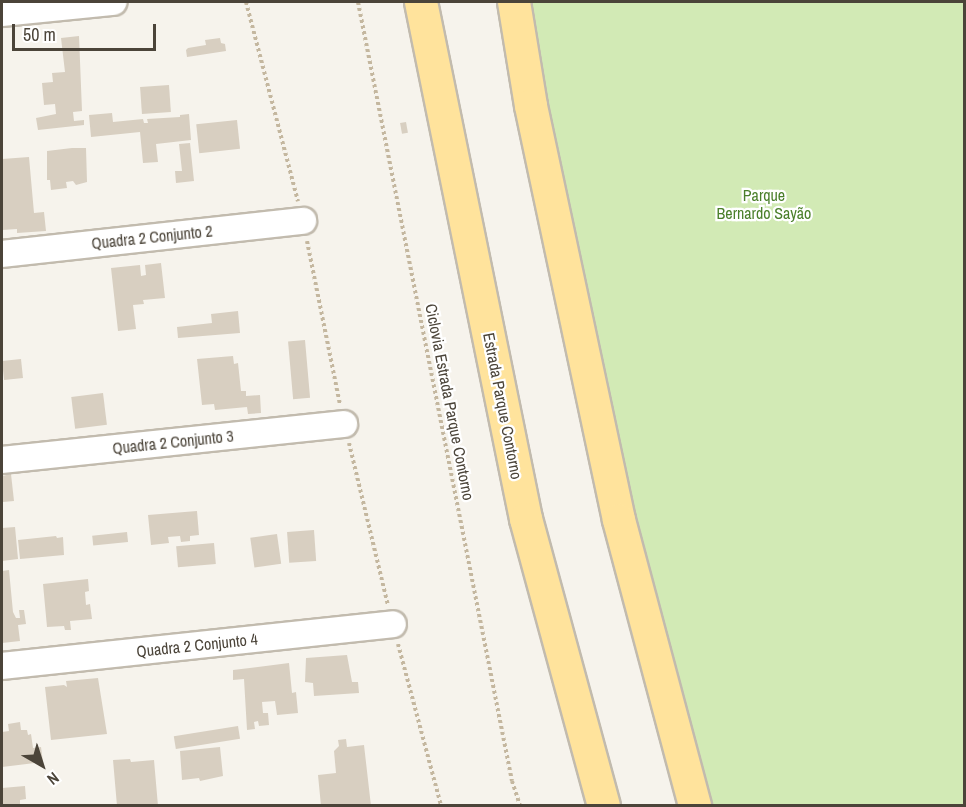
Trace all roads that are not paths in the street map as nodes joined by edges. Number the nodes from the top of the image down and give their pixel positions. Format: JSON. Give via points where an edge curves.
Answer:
{"nodes":[{"id":1,"x":113,"y":2,"type":"edge"},
{"id":2,"x":422,"y":2,"type":"edge"},
{"id":3,"x":514,"y":2,"type":"edge"},
{"id":4,"x":2,"y":13,"type":"edge"},
{"id":5,"x":303,"y":221,"type":"dead end"},
{"id":6,"x":2,"y":254,"type":"edge"},
{"id":7,"x":344,"y":424,"type":"dead end"},
{"id":8,"x":2,"y":460,"type":"edge"},
{"id":9,"x":393,"y":624,"type":"dead end"},
{"id":10,"x":2,"y":666,"type":"edge"},
{"id":11,"x":604,"y":806,"type":"edge"},
{"id":12,"x":695,"y":806,"type":"edge"}],
"edges":[{"from":1,"to":4,"type":"street"},
{"from":2,"to":11,"type":"main road","name":"Estrada Parque Contorno","via":[[526,519]]},
{"from":3,"to":12,"type":"main road","via":[[531,106],[619,520]]},
{"from":5,"to":6,"type":"street","name":"Quadra 2 Conjunto 2"},
{"from":7,"to":8,"type":"street","name":"Quadra 2 Conjunto 3"},
{"from":9,"to":10,"type":"street","name":"Quadra 2 Conjunto 4"}]}
